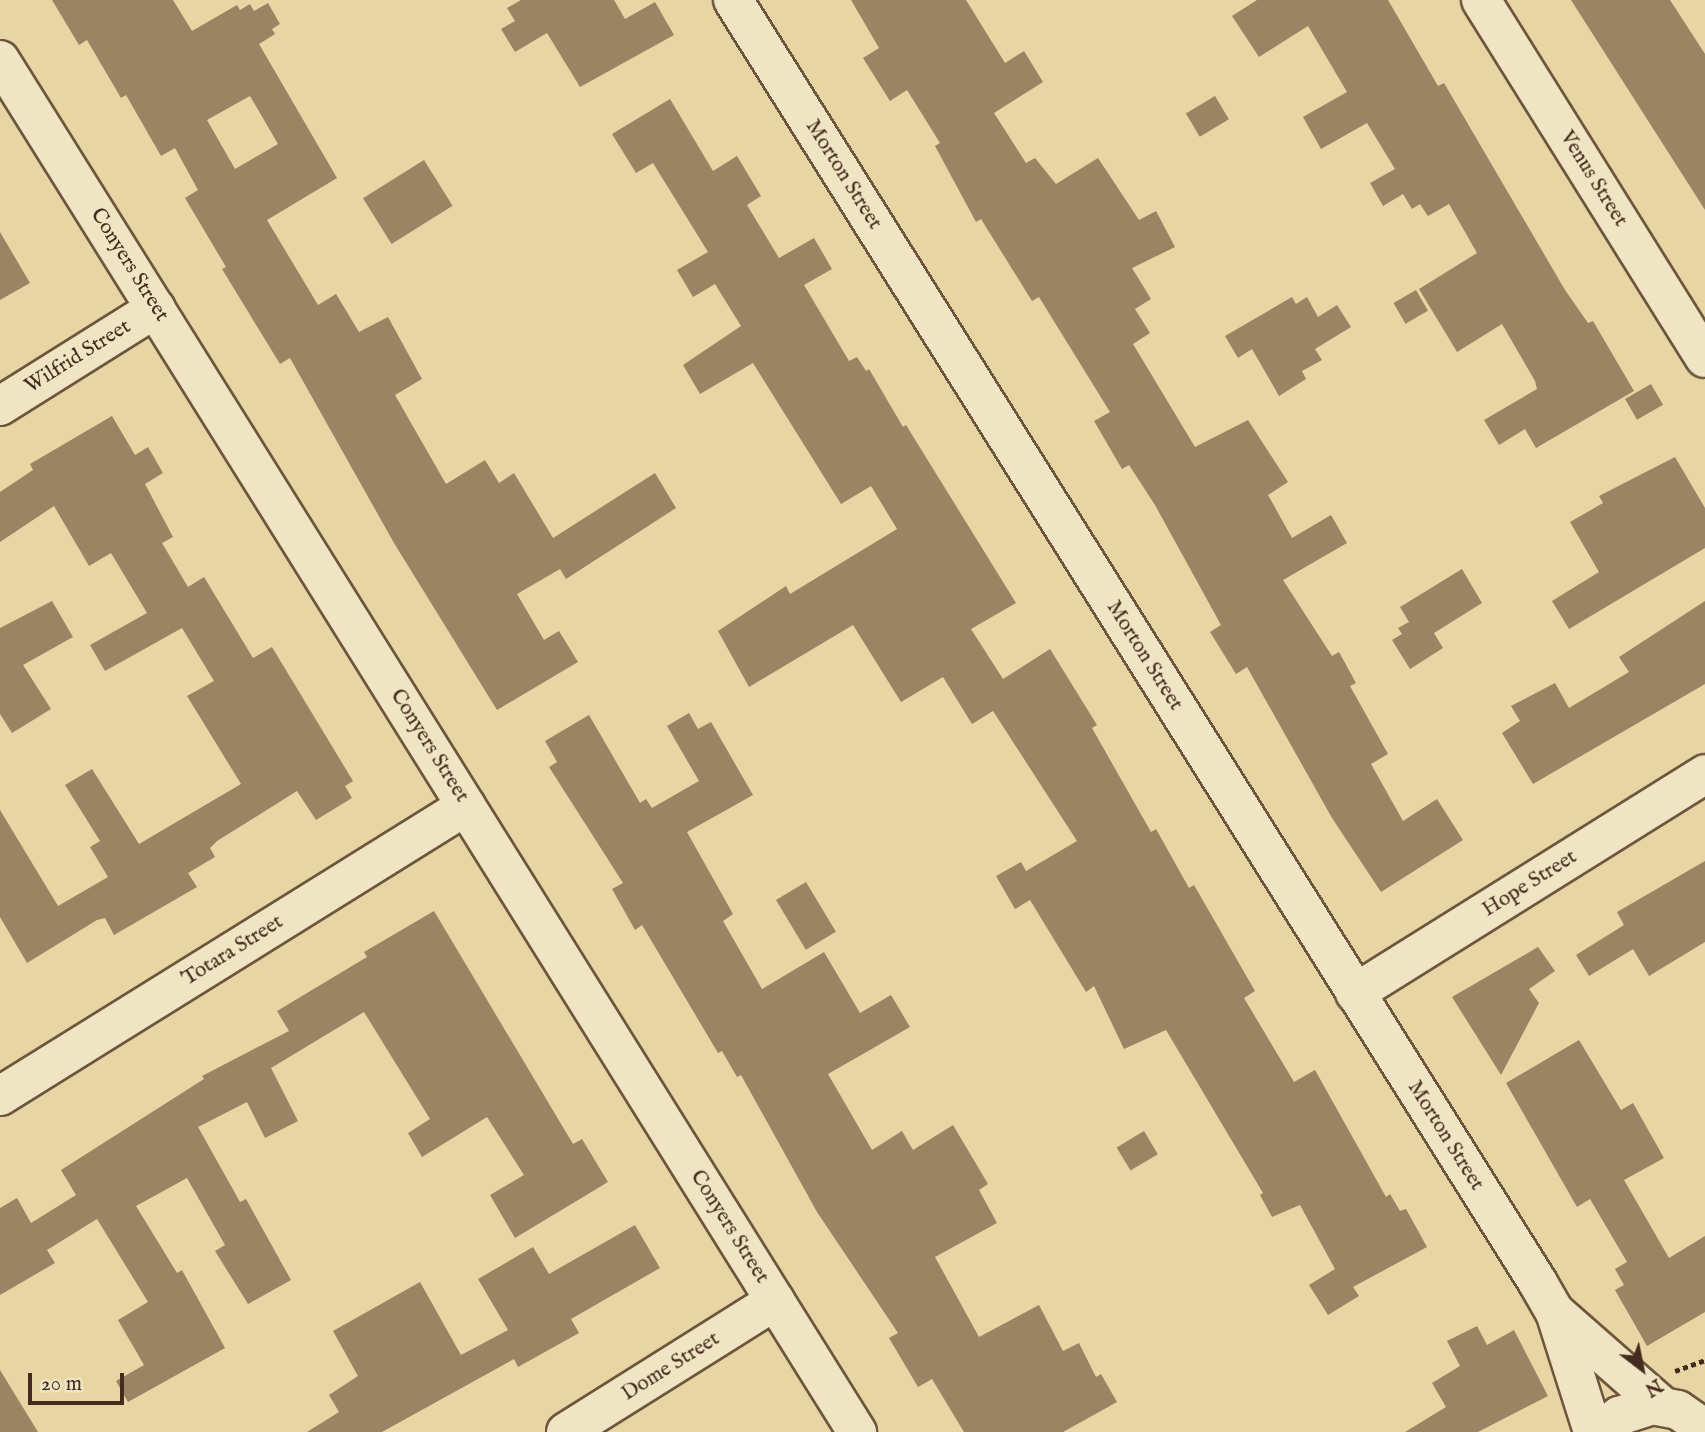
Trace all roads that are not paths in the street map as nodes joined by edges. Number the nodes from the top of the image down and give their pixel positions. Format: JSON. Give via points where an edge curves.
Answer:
{"nodes":[{"id":1,"x":733,"y":0,"type":"edge"},
{"id":2,"x":1481,"y":0,"type":"edge"},
{"id":3,"x":0,"y":60,"type":"edge"},
{"id":4,"x":156,"y":308,"type":"junction"},
{"id":5,"x":1705,"y":358,"type":"edge"},
{"id":6,"x":0,"y":406,"type":"edge"},
{"id":7,"x":1705,"y":774,"type":"edge"},
{"id":8,"x":466,"y":806,"type":"junction"},
{"id":9,"x":1355,"y":993,"type":"junction"},
{"id":10,"x":0,"y":1096,"type":"edge"},
{"id":11,"x":1546,"y":1297,"type":"junction"},
{"id":12,"x":775,"y":1301,"type":"junction"},
{"id":13,"x":1678,"y":1403,"type":"edge"},
{"id":14,"x":1705,"y":1429,"type":"edge"},
{"id":15,"x":566,"y":1432,"type":"edge"},
{"id":16,"x":857,"y":1432,"type":"edge"},
{"id":17,"x":1593,"y":1432,"type":"edge"},
{"id":18,"x":1603,"y":1432,"type":"edge"}],
"edges":[{"from":1,"to":9,"type":"street","name":"Morton Street"},
{"from":2,"to":5,"type":"street","name":"Venus Street"},
{"from":3,"to":4,"type":"street","name":"Conyers Street"},
{"from":4,"to":6,"type":"street","name":"Wilfrid Street"},
{"from":4,"to":8,"type":"street","name":"Conyers Street"},
{"from":7,"to":9,"type":"street","name":"Hope Street"},
{"from":8,"to":10,"type":"street","name":"Totara Street"},
{"from":8,"to":12,"type":"street","name":"Conyers Street"},
{"from":9,"to":11,"type":"street","name":"Morton Street"},
{"from":11,"to":13,"type":"street","name":"Morton Street"},
{"from":11,"to":17,"type":"street","name":"Morton Street"},
{"from":12,"to":15,"type":"street","name":"Dome Street"},
{"from":12,"to":16,"type":"street","name":"Conyers Street"},
{"from":13,"to":14,"type":"street","name":"Morton Street"},
{"from":13,"to":18,"type":"street","via":[[1627,1412]]}]}
